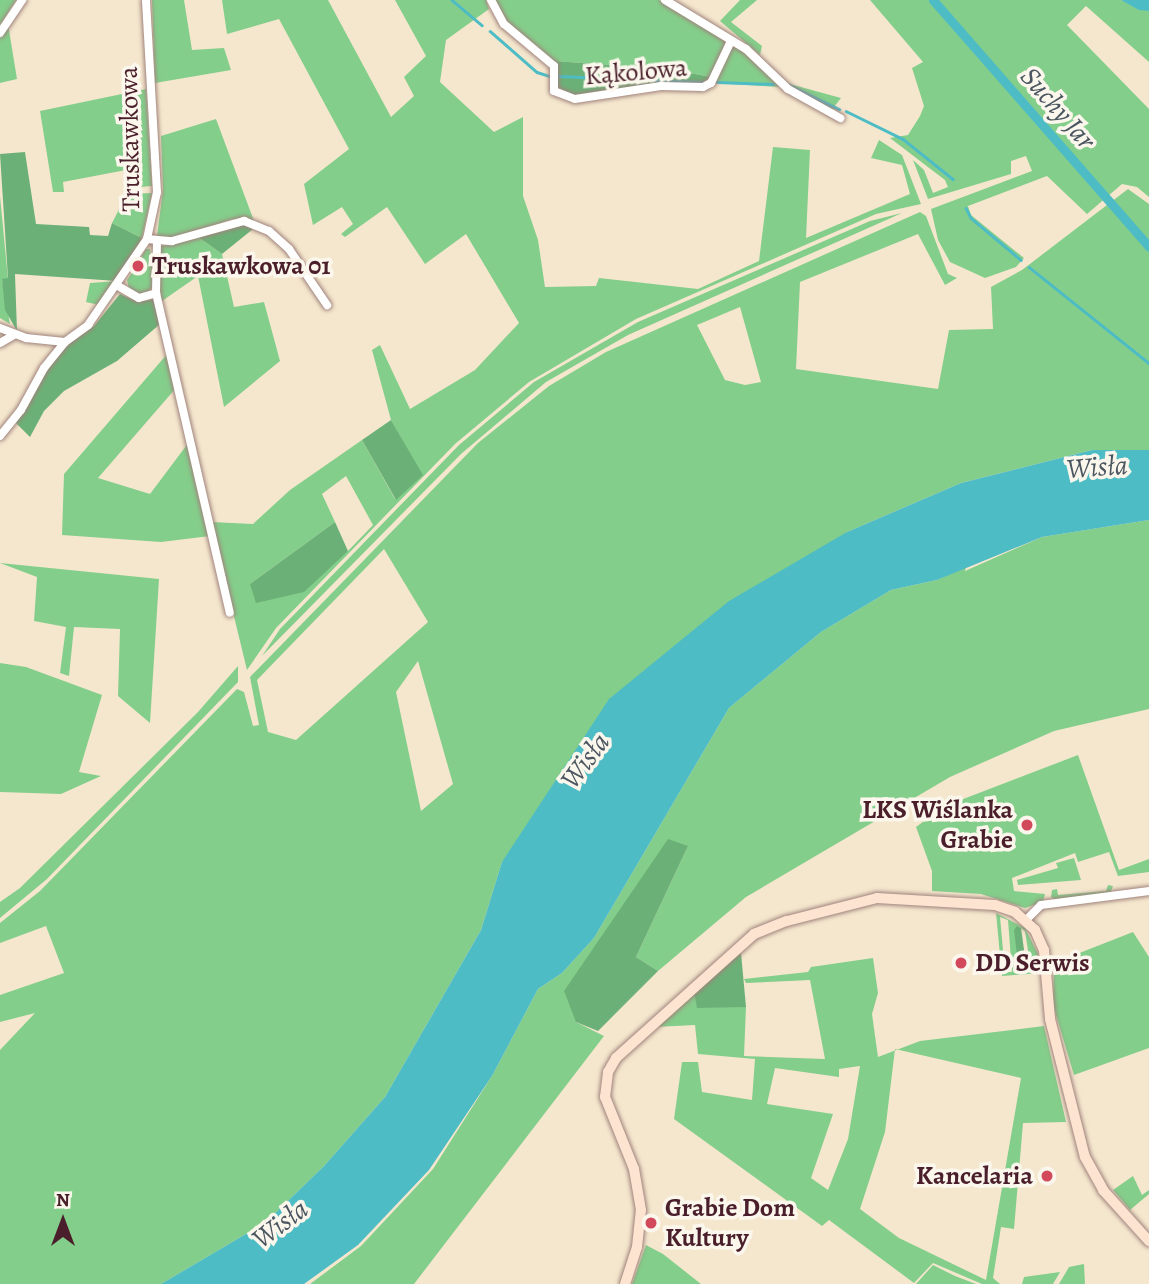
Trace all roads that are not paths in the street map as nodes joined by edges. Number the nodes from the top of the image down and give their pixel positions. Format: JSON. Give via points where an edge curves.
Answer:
{"nodes":[{"id":1,"x":22,"y":0,"type":"edge"},
{"id":2,"x":146,"y":0,"type":"edge"},
{"id":3,"x":491,"y":0,"type":"edge"},
{"id":4,"x":665,"y":0,"type":"edge"},
{"id":5,"x":0,"y":33,"type":"edge"},
{"id":6,"x":731,"y":41,"type":"junction"},
{"id":7,"x":840,"y":118,"type":"dead end"},
{"id":8,"x":147,"y":239,"type":"junction"},
{"id":9,"x":157,"y":242,"type":"junction"},
{"id":10,"x":118,"y":286,"type":"junction"},
{"id":11,"x":156,"y":293,"type":"junction"},
{"id":12,"x":327,"y":305,"type":"dead end"},
{"id":13,"x":0,"y":328,"type":"edge"},
{"id":14,"x":14,"y":335,"type":"junction"},
{"id":15,"x":65,"y":342,"type":"junction"},
{"id":16,"x":0,"y":343,"type":"edge"},
{"id":17,"x":0,"y":436,"type":"edge"},
{"id":18,"x":230,"y":613,"type":"dead end"},
{"id":19,"x":1149,"y":891,"type":"edge"},
{"id":20,"x":1026,"y":920,"type":"junction"},
{"id":21,"x":1149,"y":1241,"type":"edge"},
{"id":22,"x":625,"y":1284,"type":"edge"}],
"edges":[{"from":1,"to":5,"type":"street"},
{"from":2,"to":8,"type":"street","name":"Truskawkowa","via":[[157,192]]},
{"from":3,"to":6,"type":"street","name":"Kąkolowa","via":[[504,24],[554,66],[554,91],[575,99],[661,86],[703,87],[711,83]]},
{"from":4,"to":6,"type":"street","name":"Kąkolowa"},
{"from":6,"to":7,"type":"street","name":"Kąkolowa","via":[[746,49],[788,89]]},
{"from":8,"to":9,"type":"street"},
{"from":8,"to":10,"type":"street","name":"Truskawkowa"},
{"from":9,"to":11,"type":"street"},
{"from":9,"to":12,"type":"street","via":[[244,221],[269,231],[289,249]]},
{"from":10,"to":11,"type":"street","via":[[139,298]]},
{"from":10,"to":15,"type":"street","name":"Truskawkowa","via":[[88,325]]},
{"from":11,"to":18,"type":"street"},
{"from":13,"to":14,"type":"street"},
{"from":14,"to":15,"type":"street"},
{"from":14,"to":16,"type":"street"},
{"from":15,"to":17,"type":"street","name":"Truskawkowa"},
{"from":19,"to":20,"type":"street","via":[[1041,905]]},
{"from":20,"to":21,"type":"street","via":[[1044,950],[1050,1019],[1085,1157],[1103,1190]]},
{"from":20,"to":22,"type":"street","via":[[995,905],[900,897],[858,901],[787,920],[754,934],[729,952],[635,1037],[612,1063],[605,1087],[606,1103],[634,1169],[640,1202],[639,1237]]}]}
